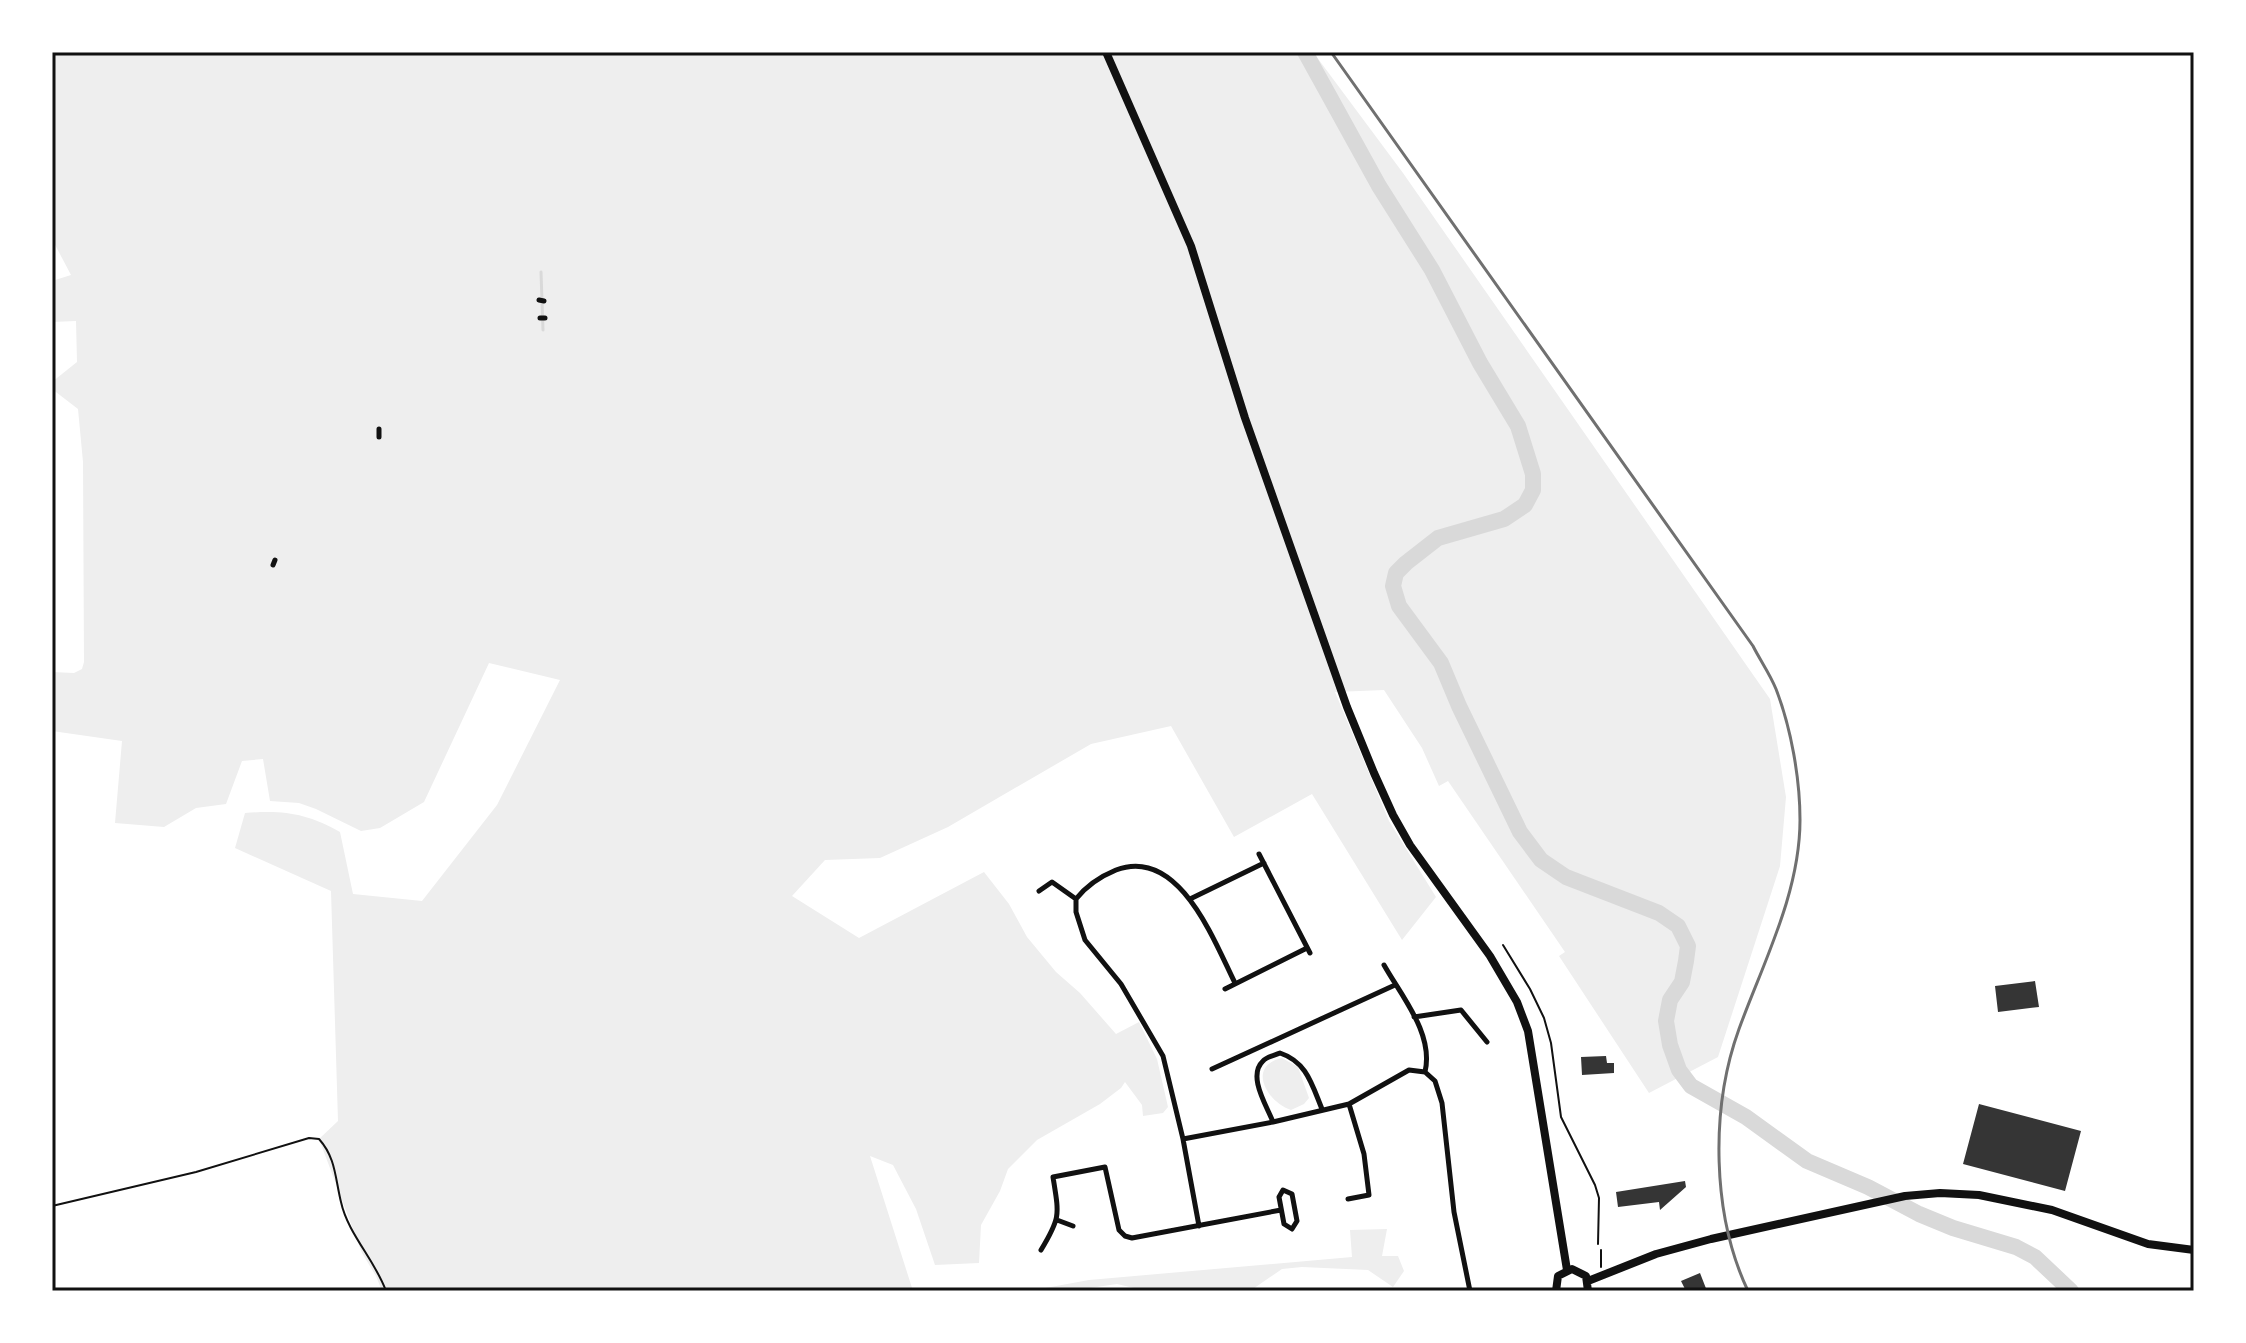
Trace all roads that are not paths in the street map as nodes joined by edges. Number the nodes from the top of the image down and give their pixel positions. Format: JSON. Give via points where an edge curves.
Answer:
{"nodes":[{"id":1,"x":1106,"y":52,"type":"edge"},
{"id":2,"x":1259,"y":854,"type":"dead end"},
{"id":3,"x":1264,"y":863,"type":"junction"},
{"id":4,"x":1039,"y":891,"type":"dead end"},
{"id":5,"x":1076,"y":899,"type":"junction"},
{"id":6,"x":1190,"y":899,"type":"junction"},
{"id":7,"x":1503,"y":945,"type":"dead end"},
{"id":8,"x":1384,"y":965,"type":"dead end"},
{"id":9,"x":1235,"y":983,"type":"junction"},
{"id":10,"x":1395,"y":985,"type":"junction"},
{"id":11,"x":1225,"y":989,"type":"dead end"},
{"id":12,"x":1414,"y":1017,"type":"junction"},
{"id":13,"x":1487,"y":1042,"type":"dead end"},
{"id":14,"x":1212,"y":1069,"type":"dead end"},
{"id":15,"x":1425,"y":1072,"type":"junction"},
{"id":16,"x":1349,"y":1104,"type":"junction"},
{"id":17,"x":1322,"y":1109,"type":"junction"},
{"id":18,"x":1273,"y":1122,"type":"junction"},
{"id":19,"x":1183,"y":1139,"type":"junction"},
{"id":20,"x":1348,"y":1199,"type":"dead end"},
{"id":21,"x":1281,"y":1210,"type":"junction"},
{"id":22,"x":1057,"y":1220,"type":"junction"},
{"id":23,"x":1073,"y":1226,"type":"dead end"},
{"id":24,"x":1199,"y":1226,"type":"junction"},
{"id":25,"x":1598,"y":1244,"type":"dead end"},
{"id":26,"x":1041,"y":1250,"type":"dead end"},
{"id":27,"x":2194,"y":1250,"type":"edge"},
{"id":28,"x":1567,"y":1270,"type":"junction"},
{"id":29,"x":1588,"y":1281,"type":"junction"},
{"id":30,"x":1470,"y":1291,"type":"edge"},
{"id":31,"x":1556,"y":1291,"type":"edge"},
{"id":32,"x":1588,"y":1291,"type":"edge"}],
"edges":[{"from":1,"to":28,"type":"main road","via":[[1191,246],[1245,418],[1374,773],[1410,845],[1490,956],[1528,1031]]},
{"from":2,"to":3,"type":"street"},
{"from":3,"to":6,"type":"street"},
{"from":3,"to":9,"type":"street","via":[[1308,951]]},
{"from":4,"to":5,"type":"street","via":[[1052,882]]},
{"from":5,"to":6,"type":"street","via":[[1092,882],[1134,866],[1159,871]]},
{"from":5,"to":19,"type":"street","via":[[1085,940],[1121,984],[1163,1056]]},
{"from":6,"to":9,"type":"street"},
{"from":7,"to":25,"type":"lane","via":[[1544,1018],[1561,1117],[1595,1185]]},
{"from":8,"to":10,"type":"street"},
{"from":9,"to":11,"type":"street"},
{"from":10,"to":12,"type":"street"},
{"from":10,"to":14,"type":"street"},
{"from":12,"to":13,"type":"street","via":[[1461,1010]]},
{"from":12,"to":15,"type":"street","via":[[1429,1057]]},
{"from":15,"to":16,"type":"street","via":[[1409,1070]]},
{"from":15,"to":30,"type":"street","via":[[1435,1081],[1442,1103],[1454,1212]]},
{"from":16,"to":17,"type":"street"},
{"from":16,"to":20,"type":"street","via":[[1369,1195]]},
{"from":17,"to":18,"type":"street"},
{"from":17,"to":18,"type":"street","via":[[1305,1068],[1295,1057],[1280,1053],[1263,1060],[1257,1072]]},
{"from":18,"to":19,"type":"street"},
{"from":19,"to":24,"type":"street"},
{"from":21,"to":21,"type":"street","via":[[1279,1193],[1288,1191],[1296,1226],[1287,1228]]},
{"from":21,"to":24,"type":"street"},
{"from":22,"to":23,"type":"street"},
{"from":22,"to":24,"type":"street","via":[[1053,1177],[1105,1167],[1119,1230],[1125,1236]]},
{"from":22,"to":26,"type":"street"},
{"from":27,"to":29,"type":"main road","via":[[2148,1244],[2052,1210],[1940,1193],[1711,1239]]},
{"from":28,"to":29,"type":"main road","via":[[1582,1272]]},
{"from":28,"to":31,"type":"main road","via":[[1558,1276]]},
{"from":29,"to":32,"type":"main road"}]}
